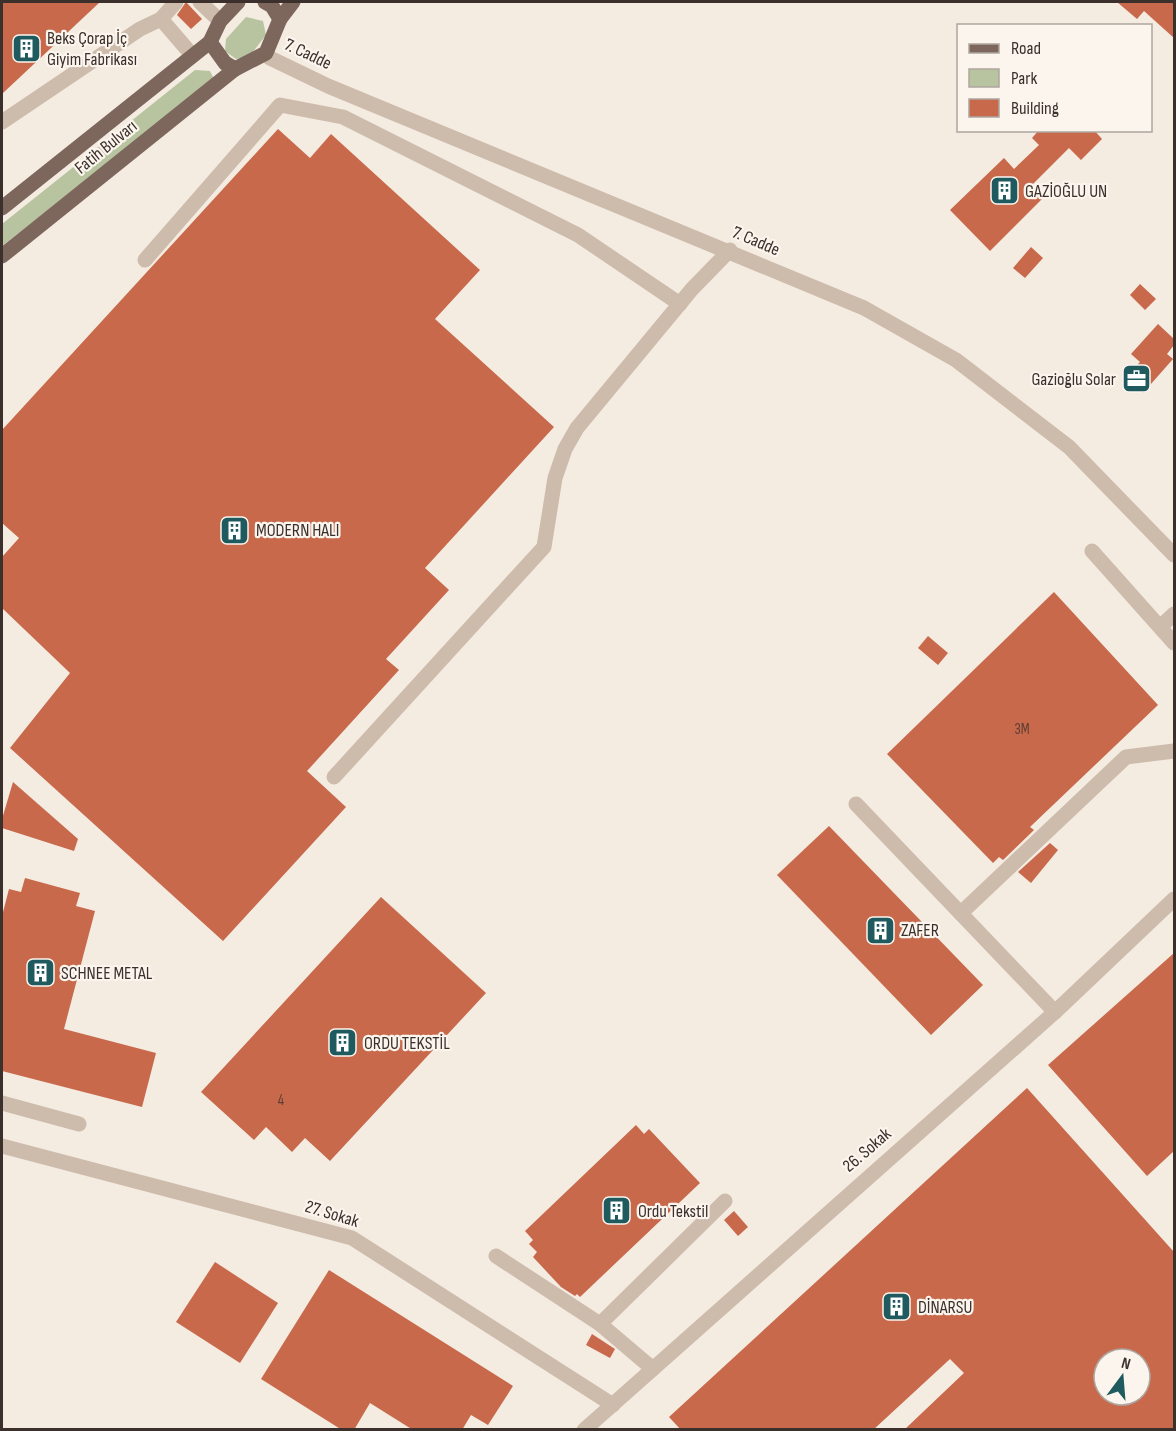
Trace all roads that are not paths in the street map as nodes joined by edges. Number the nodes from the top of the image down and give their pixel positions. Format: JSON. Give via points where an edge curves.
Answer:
{"nodes":[{"id":1,"x":176,"y":2,"type":"edge"},
{"id":2,"x":200,"y":2,"type":"edge"},
{"id":3,"x":238,"y":2,"type":"edge"},
{"id":4,"x":265,"y":2,"type":"edge"},
{"id":5,"x":293,"y":2,"type":"edge"},
{"id":6,"x":161,"y":19,"type":"junction"},
{"id":7,"x":280,"y":20,"type":"junction"},
{"id":8,"x":220,"y":21,"type":"junction"},
{"id":9,"x":210,"y":42,"type":"junction"},
{"id":10,"x":266,"y":53,"type":"junction"},
{"id":11,"x":192,"y":55,"type":"junction"},
{"id":12,"x":235,"y":69,"type":"junction"},
{"id":13,"x":2,"y":122,"type":"edge"},
{"id":14,"x":2,"y":208,"type":"edge"},
{"id":15,"x":730,"y":250,"type":"junction"},
{"id":16,"x":2,"y":256,"type":"edge"},
{"id":17,"x":145,"y":260,"type":"dead end"},
{"id":18,"x":680,"y":304,"type":"junction"},
{"id":19,"x":1092,"y":551,"type":"dead end"},
{"id":20,"x":1174,"y":555,"type":"edge"},
{"id":21,"x":1174,"y":614,"type":"edge"},
{"id":22,"x":1160,"y":627,"type":"junction"},
{"id":23,"x":1174,"y":643,"type":"edge"},
{"id":24,"x":1174,"y":752,"type":"edge"},
{"id":25,"x":334,"y":777,"type":"dead end"},
{"id":26,"x":856,"y":804,"type":"dead end"},
{"id":27,"x":1174,"y":899,"type":"edge"},
{"id":28,"x":961,"y":913,"type":"junction"},
{"id":29,"x":1055,"y":1012,"type":"junction"},
{"id":30,"x":2,"y":1103,"type":"edge"},
{"id":31,"x":79,"y":1124,"type":"dead end"},
{"id":32,"x":2,"y":1146,"type":"edge"},
{"id":33,"x":725,"y":1201,"type":"dead end"},
{"id":34,"x":496,"y":1256,"type":"dead end"},
{"id":35,"x":600,"y":1324,"type":"junction"},
{"id":36,"x":653,"y":1369,"type":"junction"},
{"id":37,"x":613,"y":1405,"type":"junction"},
{"id":38,"x":584,"y":1430,"type":"edge"}],
"edges":[{"from":1,"to":6,"type":"street"},
{"from":2,"to":8,"type":"street"},
{"from":3,"to":8,"type":"main road","name":"Fatih Bulvarı"},
{"from":4,"to":7,"type":"main road"},
{"from":5,"to":7,"type":"main road"},
{"from":6,"to":11,"type":"street"},
{"from":6,"to":13,"type":"street","via":[[140,29]]},
{"from":7,"to":10,"type":"main road"},
{"from":8,"to":9,"type":"main road","name":"Fatih Bulvarı"},
{"from":9,"to":11,"type":"main road","name":"Fatih Bulvarı"},
{"from":9,"to":12,"type":"main road","via":[[225,63]]},
{"from":10,"to":12,"type":"main road","name":"Fatih Bulvarı"},
{"from":10,"to":15,"type":"street","name":"7. Cadde","via":[[328,86]]},
{"from":11,"to":14,"type":"main road","name":"Fatih Bulvarı"},
{"from":12,"to":16,"type":"main road","name":"Fatih Bulvarı"},
{"from":15,"to":18,"type":"street"},
{"from":15,"to":20,"type":"street","name":"7. Cadde","via":[[864,308],[956,360],[1069,447]]},
{"from":17,"to":18,"type":"street","via":[[280,105],[343,117],[578,235]]},
{"from":18,"to":25,"type":"street","via":[[569,442],[555,477],[544,547]]},
{"from":19,"to":22,"type":"street"},
{"from":21,"to":22,"type":"street"},
{"from":22,"to":23,"type":"street"},
{"from":24,"to":28,"type":"street","via":[[1126,757]]},
{"from":26,"to":28,"type":"street"},
{"from":27,"to":29,"type":"street","name":"26. Sokak"},
{"from":28,"to":29,"type":"street"},
{"from":29,"to":36,"type":"street","name":"26. Sokak"},
{"from":30,"to":31,"type":"street"},
{"from":32,"to":37,"type":"street","name":"27. Sokak","via":[[351,1238]]},
{"from":33,"to":35,"type":"street"},
{"from":34,"to":35,"type":"street"},
{"from":35,"to":36,"type":"street"},
{"from":36,"to":37,"type":"street","name":"26. Sokak"},
{"from":37,"to":38,"type":"street","name":"26. Sokak"}]}
